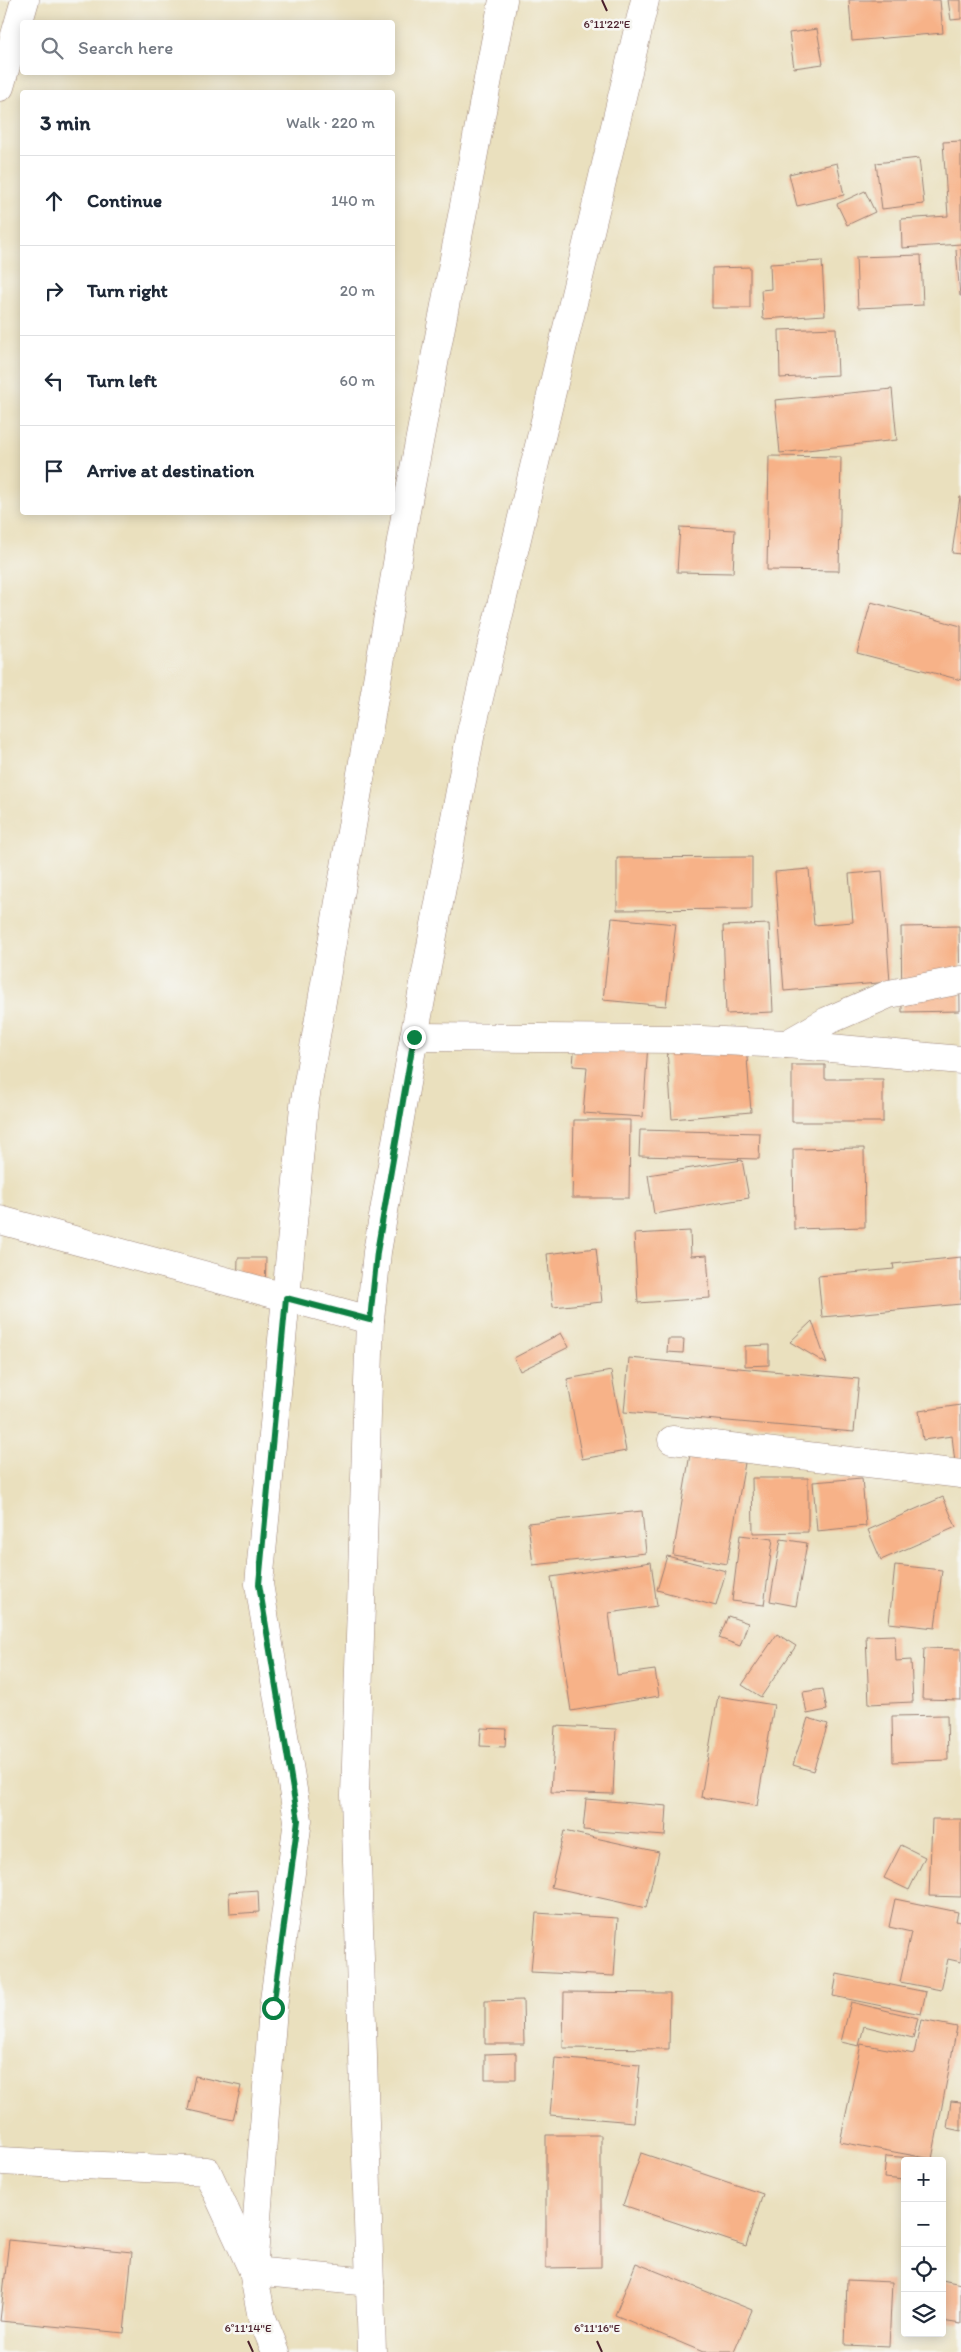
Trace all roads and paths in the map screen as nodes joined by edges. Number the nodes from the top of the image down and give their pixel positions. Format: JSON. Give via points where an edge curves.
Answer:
{"nodes":[{"id":1,"x":25,"y":0,"type":"edge"},
{"id":2,"x":645,"y":0,"type":"edge"},
{"id":3,"x":507,"y":4,"type":"edge"},
{"id":4,"x":0,"y":87,"type":"edge"},
{"id":5,"x":961,"y":980,"type":"edge"},
{"id":6,"x":414,"y":1037,"type":"junction"},
{"id":7,"x":787,"y":1044,"type":"junction"},
{"id":8,"x":961,"y":1060,"type":"edge"},
{"id":9,"x":0,"y":1220,"type":"edge"},
{"id":10,"x":286,"y":1298,"type":"junction"},
{"id":11,"x":370,"y":1320,"type":"junction"},
{"id":12,"x":672,"y":1440,"type":"dead end"},
{"id":13,"x":961,"y":1474,"type":"edge"},
{"id":14,"x":0,"y":2161,"type":"edge"},
{"id":15,"x":253,"y":2272,"type":"junction"},
{"id":16,"x":370,"y":2282,"type":"junction"},
{"id":17,"x":276,"y":2352,"type":"edge"},
{"id":18,"x":372,"y":2352,"type":"edge"}],
"edges":[{"from":1,"to":4,"type":"main road"},
{"from":2,"to":6,"type":"main road","via":[[472,732]]},
{"from":3,"to":10,"type":"main road","via":[[406,511],[340,886],[304,1106]]},
{"from":5,"to":7,"type":"main road","via":[[889,994],[827,1021]]},
{"from":6,"to":7,"type":"main road","via":[[681,1039]]},
{"from":6,"to":11,"type":"main road","via":[[377,1252]]},
{"from":7,"to":8,"type":"main road"},
{"from":9,"to":10,"type":"main road"},
{"from":10,"to":11,"type":"main road"},
{"from":10,"to":15,"type":"main road","via":[[259,1584],[298,1820],[273,2008]]},
{"from":11,"to":16,"type":"main road","via":[[355,1795]]},
{"from":12,"to":13,"type":"main road"},
{"from":14,"to":15,"type":"main road","via":[[207,2171]]},
{"from":15,"to":16,"type":"main road"},
{"from":15,"to":17,"type":"main road","via":[[262,2318]]},
{"from":16,"to":18,"type":"main road"}]}
